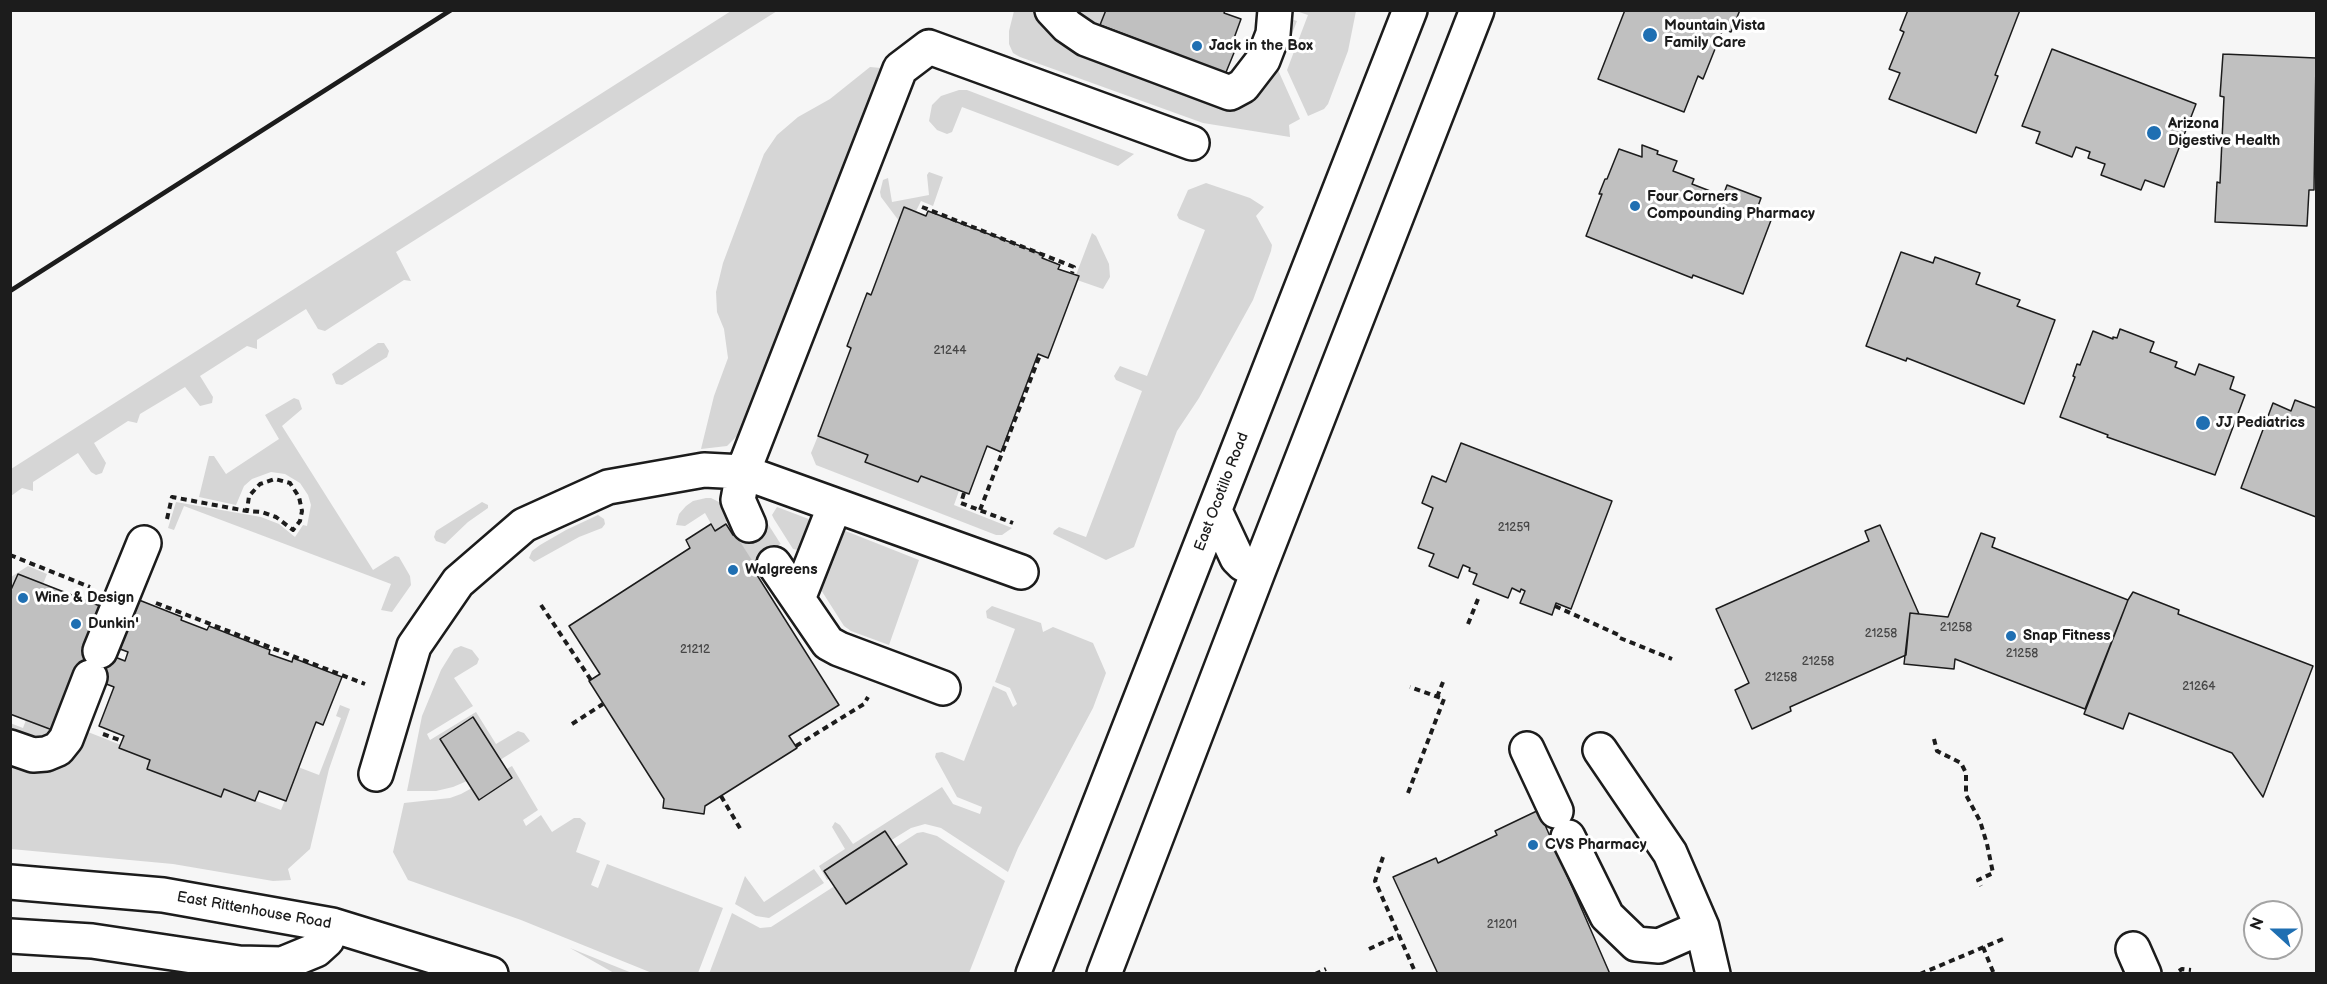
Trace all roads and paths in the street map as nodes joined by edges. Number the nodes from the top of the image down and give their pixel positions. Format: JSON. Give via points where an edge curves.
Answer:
{"nodes":[{"id":1,"x":1052,"y":10,"type":"edge"},
{"id":2,"x":1275,"y":10,"type":"edge"},
{"id":3,"x":1410,"y":10,"type":"edge"},
{"id":4,"x":1477,"y":10,"type":"edge"},
{"id":5,"x":1192,"y":143,"type":"dead end"},
{"id":6,"x":922,"y":207,"type":"dead end"},
{"id":7,"x":1072,"y":273,"type":"dead end"},
{"id":8,"x":1040,"y":355,"type":"dead end"},
{"id":9,"x":743,"y":472,"type":"junction"},
{"id":10,"x":964,"y":493,"type":"dead end"},
{"id":11,"x":835,"y":505,"type":"junction"},
{"id":12,"x":980,"y":510,"type":"junction"},
{"id":13,"x":247,"y":511,"type":"junction"},
{"id":14,"x":1215,"y":511,"type":"junction"},
{"id":15,"x":1013,"y":523,"type":"dead end"},
{"id":16,"x":749,"y":525,"type":"tunnel mouth"},
{"id":17,"x":156,"y":532,"type":"joint"},
{"id":18,"x":10,"y":555,"type":"edge"},
{"id":19,"x":774,"y":564,"type":"tunnel mouth"},
{"id":20,"x":1021,"y":572,"type":"dead end"},
{"id":21,"x":1258,"y":572,"type":"junction"},
{"id":22,"x":93,"y":588,"type":"dead end"},
{"id":23,"x":798,"y":599,"type":"junction"},
{"id":24,"x":1478,"y":599,"type":"dead end"},
{"id":25,"x":154,"y":602,"type":"dead end"},
{"id":26,"x":541,"y":605,"type":"dead end"},
{"id":27,"x":1555,"y":606,"type":"dead end"},
{"id":28,"x":1468,"y":624,"type":"dead end"},
{"id":29,"x":1672,"y":658,"type":"dead end"},
{"id":30,"x":591,"y":680,"type":"dead end"},
{"id":31,"x":1443,"y":682,"type":"dead end"},
{"id":32,"x":365,"y":684,"type":"dead end"},
{"id":33,"x":1410,"y":687,"type":"dead end"},
{"id":34,"x":873,"y":688,"type":"dead end"},
{"id":35,"x":943,"y":688,"type":"dead end"},
{"id":36,"x":1437,"y":697,"type":"junction"},
{"id":37,"x":603,"y":704,"type":"dead end"},
{"id":38,"x":572,"y":724,"type":"dead end"},
{"id":39,"x":1934,"y":739,"type":"dead end"},
{"id":40,"x":796,"y":746,"type":"dead end"},
{"id":41,"x":10,"y":747,"type":"edge"},
{"id":42,"x":1527,"y":749,"type":"dead end"},
{"id":43,"x":1600,"y":750,"type":"dead end"},
{"id":44,"x":376,"y":774,"type":"dead end"},
{"id":45,"x":1408,"y":793,"type":"dead end"},
{"id":46,"x":721,"y":796,"type":"dead end"},
{"id":47,"x":741,"y":830,"type":"dead end"},
{"id":48,"x":1383,"y":857,"type":"dead end"},
{"id":49,"x":10,"y":882,"type":"edge"},
{"id":50,"x":1981,"y":886,"type":"dead end"},
{"id":51,"x":332,"y":925,"type":"junction"},
{"id":52,"x":1702,"y":927,"type":"junction"},
{"id":53,"x":1399,"y":935,"type":"junction"},
{"id":54,"x":10,"y":936,"type":"edge"},
{"id":55,"x":2003,"y":939,"type":"dead end"},
{"id":56,"x":1983,"y":947,"type":"junction"},
{"id":57,"x":1369,"y":949,"type":"dead end"},
{"id":58,"x":1326,"y":969,"type":"dead end"},
{"id":59,"x":2192,"y":970,"type":"dead end"},
{"id":60,"x":491,"y":974,"type":"edge"},
{"id":61,"x":1033,"y":974,"type":"edge"},
{"id":62,"x":1104,"y":974,"type":"edge"},
{"id":63,"x":1315,"y":974,"type":"edge"},
{"id":64,"x":1416,"y":974,"type":"edge"},
{"id":65,"x":1713,"y":974,"type":"edge"},
{"id":66,"x":1920,"y":974,"type":"edge"},
{"id":67,"x":1994,"y":974,"type":"edge"},
{"id":68,"x":2176,"y":974,"type":"edge"}],
"edges":[{"from":1,"to":2,"type":"main road","via":[[1086,39],[1230,93],[1243,86],[1263,60],[1273,34]]},
{"from":3,"to":14,"type":"main road","name":"East Ocotillo Road"},
{"from":4,"to":21,"type":"main road"},
{"from":5,"to":9,"type":"main road","via":[[929,47],[900,69]]},
{"from":6,"to":7,"type":"path","via":[[1074,267]]},
{"from":8,"to":12,"type":"path"},
{"from":9,"to":11,"type":"main road"},
{"from":9,"to":16,"type":"main road","via":[[738,500]]},
{"from":9,"to":44,"type":"main road","via":[[704,470],[608,487],[524,525],[458,582],[414,646]]},
{"from":10,"to":12,"type":"path","via":[[961,502]]},
{"from":11,"to":20,"type":"main road"},
{"from":11,"to":23,"type":"main road"},
{"from":12,"to":15,"type":"path"},
{"from":13,"to":13,"type":"path","via":[[249,496],[260,484],[276,479],[290,483],[302,511],[293,530],[276,517]]},
{"from":13,"to":17,"type":"path","via":[[172,497]]},
{"from":14,"to":21,"type":"main road","via":[[1238,558]]},
{"from":14,"to":61,"type":"main road","name":"East Ocotillo Road"},
{"from":17,"to":41,"type":"main road","via":[[95,664],[66,739],[58,749],[46,754],[33,755]]},
{"from":18,"to":22,"type":"path"},
{"from":19,"to":23,"type":"main road"},
{"from":21,"to":62,"type":"main road"},
{"from":23,"to":35,"type":"main road","via":[[828,643],[839,650]]},
{"from":24,"to":28,"type":"path"},
{"from":25,"to":32,"type":"path"},
{"from":26,"to":30,"type":"path"},
{"from":27,"to":29,"type":"path"},
{"from":31,"to":36,"type":"path"},
{"from":33,"to":36,"type":"path"},
{"from":34,"to":40,"type":"path","via":[[864,704]]},
{"from":36,"to":45,"type":"path","via":[[1444,699]]},
{"from":37,"to":38,"type":"path"},
{"from":39,"to":50,"type":"path","via":[[1937,751],[1961,763],[1966,773],[1966,795],[1988,844],[1993,873],[1978,880]]},
{"from":42,"to":52,"type":"main road","via":[[1607,916],[1636,944],[1659,946]]},
{"from":43,"to":52,"type":"main road","via":[[1670,853]]},
{"from":46,"to":47,"type":"path"},
{"from":48,"to":53,"type":"path","via":[[1375,881]]},
{"from":49,"to":51,"type":"main road","name":"East Rittenhouse Road","via":[[164,895]]},
{"from":51,"to":54,"type":"main road","via":[[327,940],[316,950],[282,964],[239,963],[92,941]]},
{"from":51,"to":60,"type":"main road","name":"East Rittenhouse Road"},
{"from":52,"to":65,"type":"main road"},
{"from":53,"to":57,"type":"path"},
{"from":53,"to":64,"type":"path"},
{"from":55,"to":56,"type":"path"},
{"from":56,"to":66,"type":"path"},
{"from":56,"to":67,"type":"path"},
{"from":58,"to":63,"type":"path"},
{"from":59,"to":68,"type":"path","via":[[2182,969]]}]}
